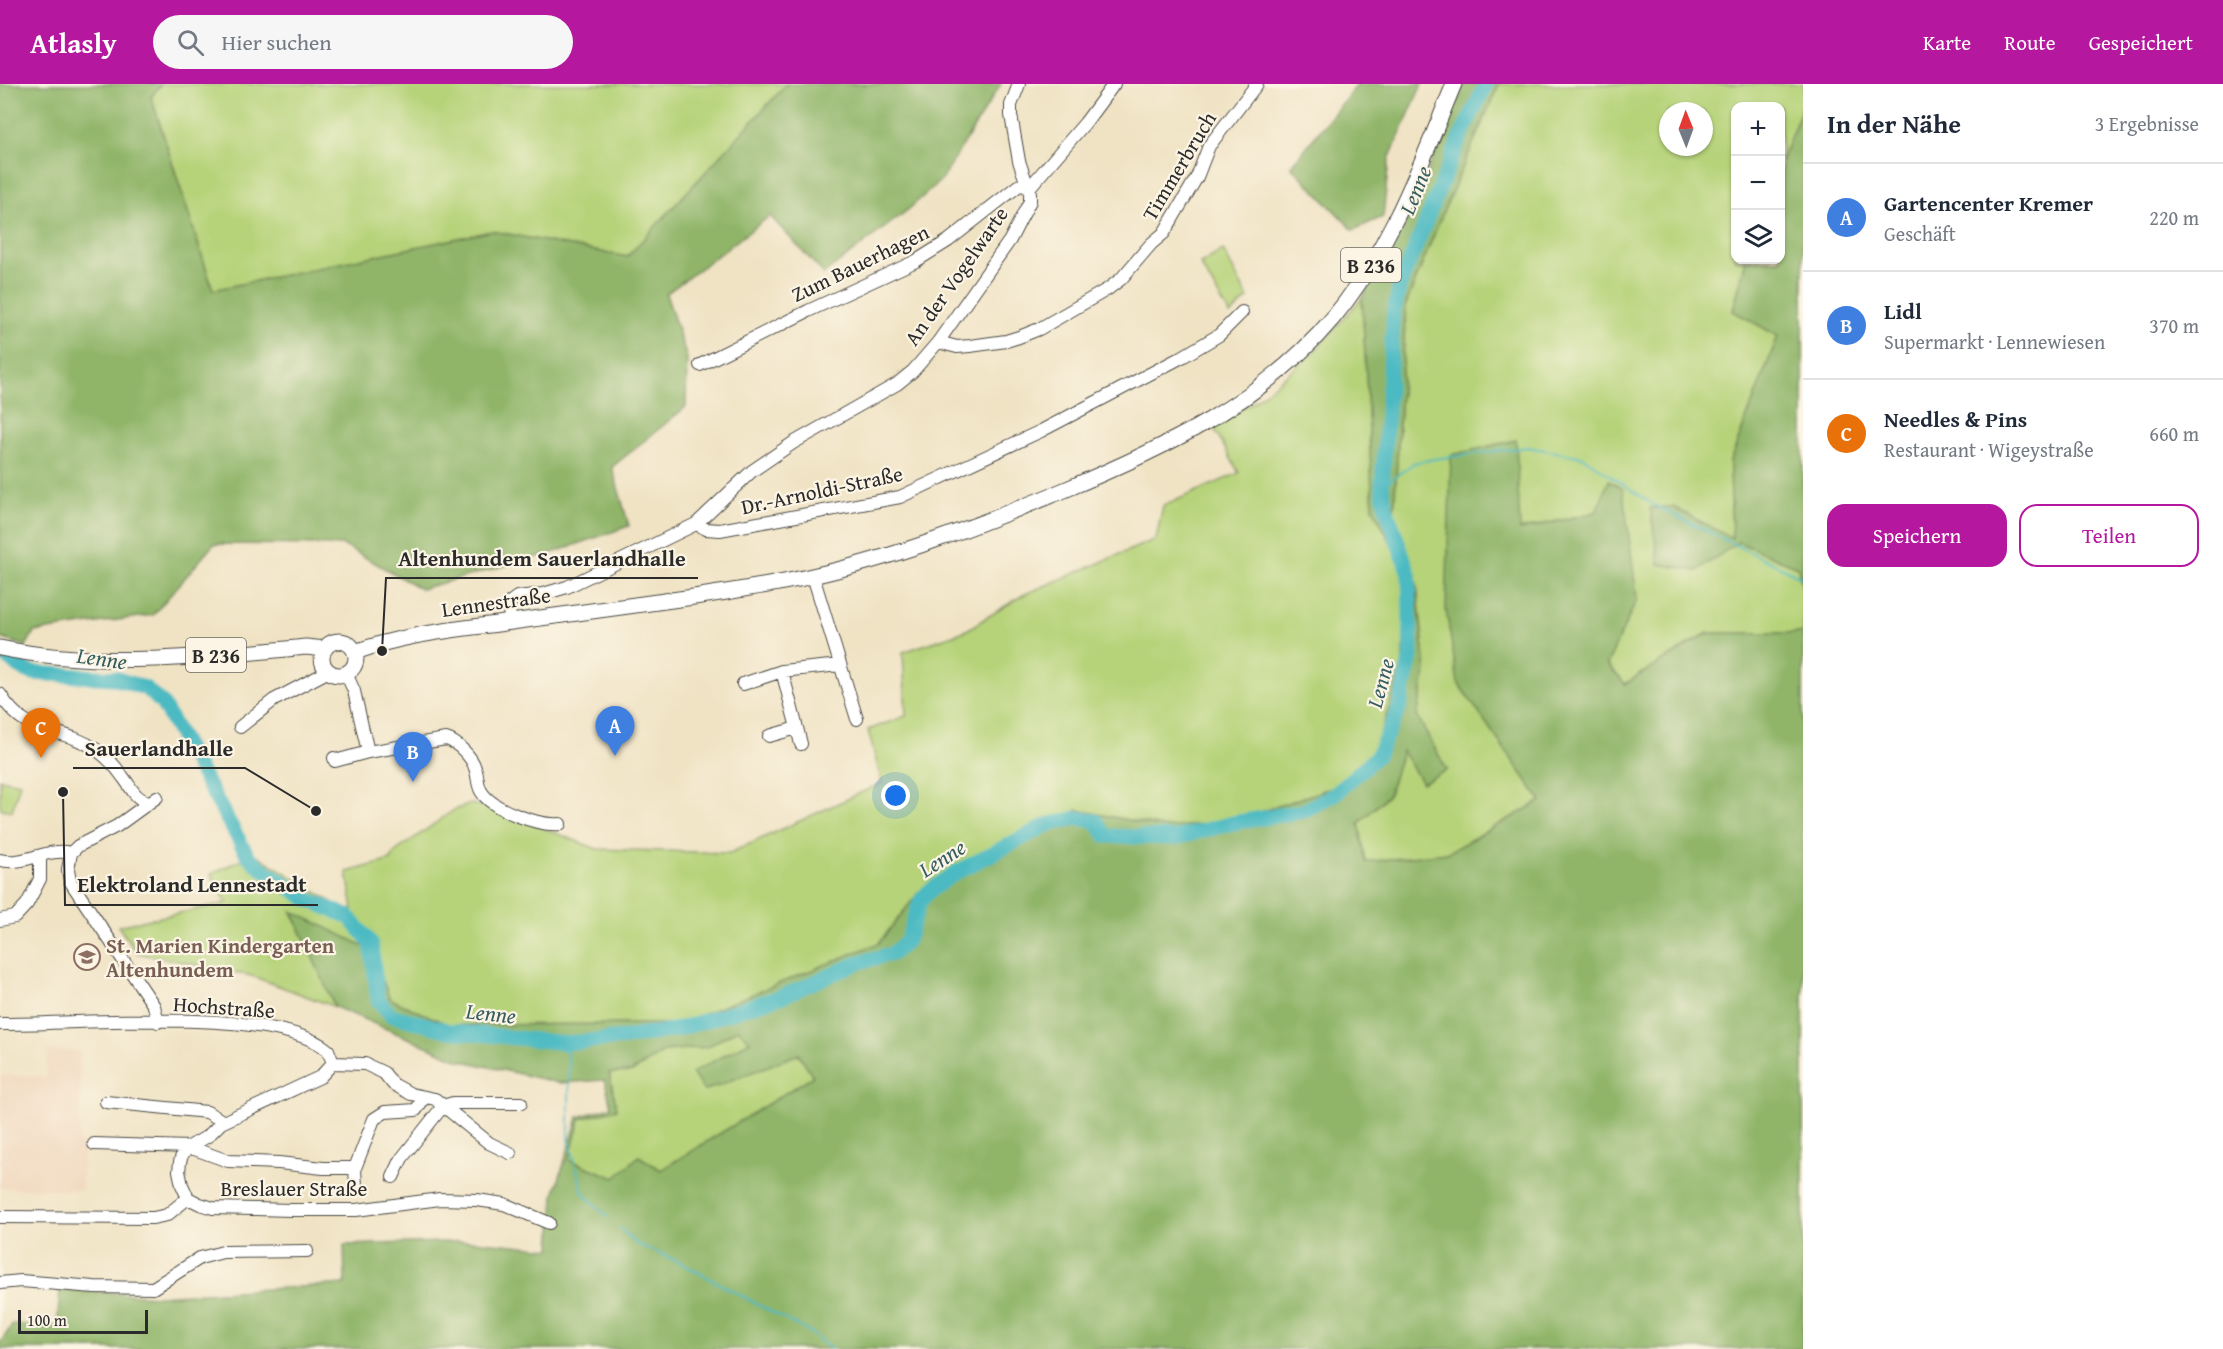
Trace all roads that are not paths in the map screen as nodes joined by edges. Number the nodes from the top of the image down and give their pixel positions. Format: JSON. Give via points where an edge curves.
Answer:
{"nodes":[{"id":1,"x":1019,"y":84,"type":"edge"},
{"id":2,"x":1114,"y":84,"type":"edge"},
{"id":3,"x":1257,"y":84,"type":"edge"},
{"id":4,"x":1454,"y":84,"type":"edge"},
{"id":5,"x":1029,"y":188,"type":"junction"},
{"id":6,"x":1242,"y":312,"type":"dead end"},
{"id":7,"x":938,"y":342,"type":"junction"},
{"id":8,"x":700,"y":365,"type":"dead end"},
{"id":9,"x":696,"y":524,"type":"junction"},
{"id":10,"x":813,"y":576,"type":"junction"},
{"id":11,"x":510,"y":622,"type":"junction"},
{"id":12,"x":0,"y":648,"type":"edge"},
{"id":13,"x":326,"y":649,"type":"junction"},
{"id":14,"x":355,"y":652,"type":"junction"},
{"id":15,"x":840,"y":665,"type":"junction"},
{"id":16,"x":329,"y":671,"type":"junction"},
{"id":17,"x":782,"y":671,"type":"junction"},
{"id":18,"x":346,"y":673,"type":"junction"},
{"id":19,"x":743,"y":684,"type":"dead end"},
{"id":20,"x":0,"y":694,"type":"edge"},
{"id":21,"x":4,"y":711,"type":"edge"},
{"id":22,"x":857,"y":719,"type":"dead end"},
{"id":23,"x":240,"y":728,"type":"dead end"},
{"id":24,"x":797,"y":728,"type":"junction"},
{"id":25,"x":769,"y":736,"type":"dead end"},
{"id":26,"x":801,"y":744,"type":"dead end"},
{"id":27,"x":368,"y":752,"type":"junction"},
{"id":28,"x":334,"y":758,"type":"dead end"},
{"id":29,"x":560,"y":824,"type":"dead end"},
{"id":30,"x":71,"y":853,"type":"junction"},
{"id":31,"x":40,"y":856,"type":"junction"},
{"id":32,"x":0,"y":860,"type":"edge"},
{"id":33,"x":0,"y":920,"type":"edge"},
{"id":34,"x":158,"y":1022,"type":"junction"},
{"id":35,"x":0,"y":1024,"type":"edge"},
{"id":36,"x":333,"y":1063,"type":"junction"},
{"id":37,"x":424,"y":1098,"type":"junction"},
{"id":38,"x":106,"y":1102,"type":"dead end"},
{"id":39,"x":521,"y":1103,"type":"dead end"},
{"id":40,"x":443,"y":1106,"type":"junction"},
{"id":41,"x":221,"y":1123,"type":"junction"},
{"id":42,"x":94,"y":1144,"type":"dead end"},
{"id":43,"x":189,"y":1147,"type":"junction"},
{"id":44,"x":510,"y":1153,"type":"dead end"},
{"id":45,"x":355,"y":1168,"type":"junction"},
{"id":46,"x":393,"y":1176,"type":"dead end"},
{"id":47,"x":356,"y":1187,"type":"dead end"},
{"id":48,"x":188,"y":1197,"type":"junction"},
{"id":49,"x":0,"y":1217,"type":"edge"},
{"id":50,"x":549,"y":1222,"type":"dead end"},
{"id":51,"x":307,"y":1251,"type":"dead end"},
{"id":52,"x":0,"y":1283,"type":"edge"}],
"edges":[{"from":1,"to":5,"type":"street","via":[[1011,115],[1019,161]]},
{"from":2,"to":5,"type":"street"},
{"from":3,"to":7,"type":"street","name":"Timmerbruch","via":[[1209,146],[1197,177],[1164,233],[1121,279],[1019,337],[957,347]]},
{"from":4,"to":10,"type":"main road","name":"Lennestraße","number":"B 236","via":[[1400,211],[1372,264],[1330,321],[1293,360],[1250,395],[1176,439],[1093,478],[989,521]]},
{"from":5,"to":7,"type":"street","name":"An der Vogelwarte","via":[[1030,201],[1010,240]]},
{"from":5,"to":8,"type":"street","name":"Zum Bauerhagen","via":[[1018,186],[916,261]]},
{"from":6,"to":9,"type":"street","name":"Dr.-Arnoldi-Straße","via":[[1219,335],[1182,357],[1041,431],[900,497],[720,530]]},
{"from":7,"to":9,"type":"street","name":"An der Vogelwarte","via":[[897,384],[752,471]]},
{"from":9,"to":11,"type":"street","via":[[567,587],[517,597],[510,603]]},
{"from":10,"to":11,"type":"main road","name":"Lennestraße","number":"B 236"},
{"from":10,"to":15,"type":"street"},
{"from":11,"to":14,"type":"main road","name":"Lennestraße","number":"B 236","via":[[418,633]]},
{"from":12,"to":13,"type":"main road","number":"B 236","via":[[87,660]]},
{"from":13,"to":14,"type":"main road","number":"B 236","via":[[343,642]]},
{"from":13,"to":16,"type":"main road","via":[[323,663]]},
{"from":14,"to":18,"type":"main road","via":[[356,662]]},
{"from":15,"to":17,"type":"street"},
{"from":15,"to":22,"type":"street"},
{"from":16,"to":18,"type":"main road"},
{"from":16,"to":23,"type":"street","via":[[274,700]]},
{"from":17,"to":19,"type":"street"},
{"from":17,"to":24,"type":"street"},
{"from":18,"to":27,"type":"street"},
{"from":20,"to":21,"type":"street"},
{"from":21,"to":30,"type":"street","via":[[68,735],[99,752],[123,776],[136,797],[153,800]]},
{"from":24,"to":25,"type":"street"},
{"from":24,"to":26,"type":"street"},
{"from":27,"to":28,"type":"street","via":[[335,761]]},
{"from":27,"to":29,"type":"street","via":[[453,741],[474,764],[478,784],[488,800],[539,824]]},
{"from":30,"to":31,"type":"street"},
{"from":30,"to":34,"type":"street","via":[[70,881],[154,1006]]},
{"from":31,"to":32,"type":"street"},
{"from":31,"to":33,"type":"street","via":[[40,879],[27,904],[15,917]]},
{"from":34,"to":35,"type":"street","name":"Hochstraße"},
{"from":34,"to":36,"type":"street","name":"Hochstraße","via":[[234,1022],[285,1031],[322,1045]]},
{"from":36,"to":37,"type":"street","via":[[365,1064],[384,1073],[411,1095]]},
{"from":36,"to":41,"type":"street","via":[[320,1077]]},
{"from":37,"to":40,"type":"street"},
{"from":37,"to":45,"type":"street","via":[[416,1110],[385,1112],[374,1119]]},
{"from":38,"to":41,"type":"street","via":[[207,1112]]},
{"from":39,"to":40,"type":"street"},
{"from":40,"to":44,"type":"street","via":[[489,1143]]},
{"from":40,"to":46,"type":"street","via":[[402,1158]]},
{"from":41,"to":43,"type":"street"},
{"from":42,"to":43,"type":"street"},
{"from":43,"to":45,"type":"street","via":[[228,1161]]},
{"from":43,"to":48,"type":"street","via":[[182,1155],[179,1171]]},
{"from":45,"to":47,"type":"street"},
{"from":48,"to":49,"type":"street","via":[[167,1215],[153,1218]]},
{"from":48,"to":50,"type":"street","name":"Breslauer Straße","via":[[213,1208],[291,1210],[356,1210],[440,1199],[477,1200],[504,1204]]},
{"from":51,"to":52,"type":"street","via":[[212,1254],[153,1288]]}]}
